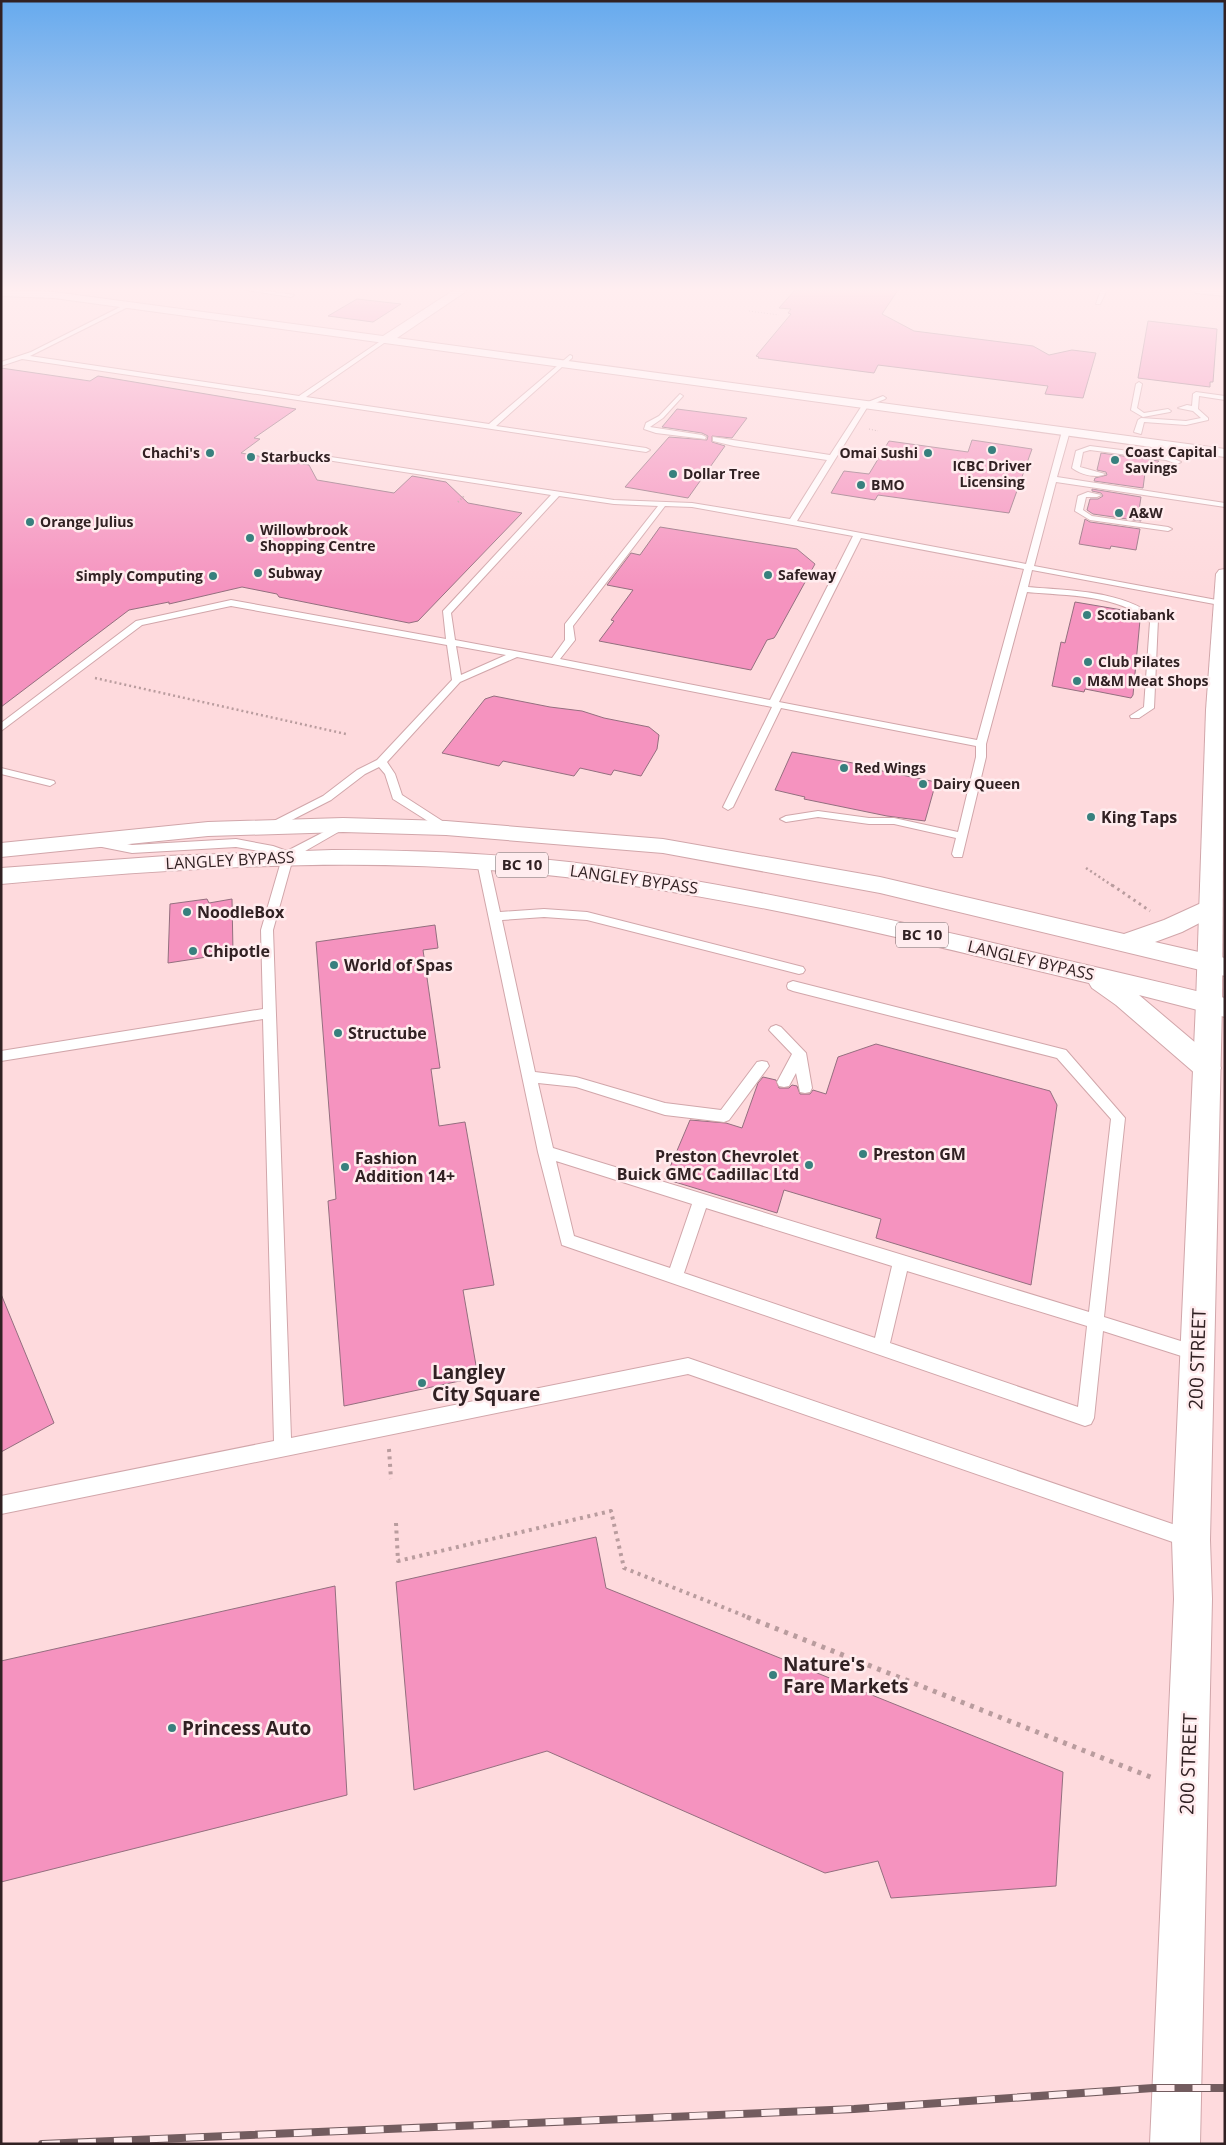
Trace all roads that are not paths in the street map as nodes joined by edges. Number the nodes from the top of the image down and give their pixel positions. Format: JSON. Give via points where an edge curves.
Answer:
{"nodes":[{"id":1,"x":240,"y":390,"type":"edge"},
{"id":2,"x":312,"y":390,"type":"edge"},
{"id":3,"x":532,"y":390,"type":"edge"},
{"id":4,"x":771,"y":390,"type":"edge"},
{"id":5,"x":817,"y":390,"type":"edge"},
{"id":6,"x":1138,"y":390,"type":"edge"},
{"id":7,"x":680,"y":396,"type":"dead end"},
{"id":8,"x":883,"y":398,"type":"junction"},
{"id":9,"x":1225,"y":398,"type":"edge"},
{"id":10,"x":299,"y":399,"type":"junction"},
{"id":11,"x":865,"y":404,"type":"junction"},
{"id":12,"x":1171,"y":412,"type":"dead end"},
{"id":13,"x":1141,"y":422,"type":"junction"},
{"id":14,"x":490,"y":427,"type":"junction"},
{"id":15,"x":1066,"y":431,"type":"junction"},
{"id":16,"x":674,"y":434,"type":"junction"},
{"id":17,"x":702,"y":437,"type":"dead end"},
{"id":18,"x":716,"y":439,"type":"dead end"},
{"id":19,"x":1225,"y":443,"type":"edge"},
{"id":20,"x":734,"y":444,"type":"junction"},
{"id":21,"x":646,"y":450,"type":"dead end"},
{"id":22,"x":1225,"y":453,"type":"edge"},
{"id":23,"x":300,"y":454,"type":"dead end"},
{"id":24,"x":832,"y":458,"type":"junction"},
{"id":25,"x":1178,"y":462,"type":"dead end"},
{"id":26,"x":1101,"y":474,"type":"dead end"},
{"id":27,"x":1053,"y":479,"type":"junction"},
{"id":28,"x":557,"y":493,"type":"junction"},
{"id":29,"x":1097,"y":494,"type":"dead end"},
{"id":30,"x":664,"y":503,"type":"junction"},
{"id":31,"x":1225,"y":505,"type":"edge"},
{"id":32,"x":792,"y":522,"type":"junction"},
{"id":33,"x":1168,"y":529,"type":"dead end"},
{"id":34,"x":858,"y":535,"type":"junction"},
{"id":35,"x":1028,"y":567,"type":"junction"},
{"id":36,"x":1225,"y":574,"type":"edge"},
{"id":37,"x":1023,"y":589,"type":"junction"},
{"id":38,"x":1223,"y":605,"type":"edge"},
{"id":39,"x":450,"y":642,"type":"junction"},
{"id":40,"x":516,"y":654,"type":"junction"},
{"id":41,"x":554,"y":661,"type":"junction"},
{"id":42,"x":457,"y":680,"type":"junction"},
{"id":43,"x":776,"y":704,"type":"junction"},
{"id":44,"x":1135,"y":716,"type":"dead end"},
{"id":45,"x":1,"y":728,"type":"edge"},
{"id":46,"x":982,"y":744,"type":"junction"},
{"id":47,"x":381,"y":762,"type":"junction"},
{"id":48,"x":1,"y":770,"type":"edge"},
{"id":49,"x":50,"y":783,"type":"dead end"},
{"id":50,"x":728,"y":807,"type":"dead end"},
{"id":51,"x":786,"y":819,"type":"dead end"},
{"id":52,"x":272,"y":826,"type":"junction"},
{"id":53,"x":343,"y":826,"type":"junction"},
{"id":54,"x":446,"y":828,"type":"junction"},
{"id":55,"x":962,"y":836,"type":"junction"},
{"id":56,"x":92,"y":841,"type":"junction"},
{"id":57,"x":1,"y":850,"type":"edge"},
{"id":58,"x":958,"y":854,"type":"dead end"},
{"id":59,"x":288,"y":856,"type":"junction"},
{"id":60,"x":483,"y":862,"type":"junction"},
{"id":61,"x":1,"y":876,"type":"edge"},
{"id":62,"x":1210,"y":908,"type":"junction"},
{"id":63,"x":495,"y":916,"type":"junction"},
{"id":64,"x":1126,"y":943,"type":"junction"},
{"id":65,"x":1217,"y":965,"type":"edge"},
{"id":66,"x":799,"y":970,"type":"dead end"},
{"id":67,"x":1090,"y":974,"type":"junction"},
{"id":68,"x":793,"y":986,"type":"dead end"},
{"id":69,"x":1217,"y":1006,"type":"edge"},
{"id":70,"x":270,"y":1013,"type":"junction"},
{"id":71,"x":776,"y":1030,"type":"dead end"},
{"id":72,"x":798,"y":1052,"type":"junction"},
{"id":73,"x":1,"y":1056,"type":"edge"},
{"id":74,"x":762,"y":1066,"type":"dead end"},
{"id":75,"x":1207,"y":1068,"type":"junction"},
{"id":76,"x":531,"y":1077,"type":"junction"},
{"id":77,"x":784,"y":1082,"type":"dead end"},
{"id":78,"x":805,"y":1088,"type":"dead end"},
{"id":79,"x":546,"y":1152,"type":"junction"},
{"id":80,"x":701,"y":1200,"type":"junction"},
{"id":81,"x":902,"y":1262,"type":"junction"},
{"id":82,"x":675,"y":1277,"type":"junction"},
{"id":83,"x":1095,"y":1321,"type":"junction"},
{"id":84,"x":881,"y":1348,"type":"junction"},
{"id":85,"x":1197,"y":1353,"type":"junction"},
{"id":86,"x":283,"y":1448,"type":"junction"},
{"id":87,"x":1,"y":1505,"type":"edge"},
{"id":88,"x":1191,"y":1540,"type":"junction"},
{"id":89,"x":1175,"y":2144,"type":"edge"}],
"edges":[{"from":1,"to":10,"type":"lane"},
{"from":2,"to":10,"type":"lane"},
{"from":3,"to":14,"type":"lane"},
{"from":4,"to":11,"type":"main road"},
{"from":5,"to":8,"type":"main road"},
{"from":6,"to":13,"type":"lane","via":[[1134,408]]},
{"from":7,"to":16,"type":"lane","via":[[661,417],[646,426],[650,430]]},
{"from":8,"to":11,"type":"lane"},
{"from":8,"to":13,"type":"main road"},
{"from":9,"to":13,"type":"lane","via":[[1196,394],[1188,410],[1206,418],[1186,423]]},
{"from":10,"to":14,"type":"lane"},
{"from":11,"to":15,"type":"main road"},
{"from":11,"to":24,"type":"lane"},
{"from":12,"to":13,"type":"lane"},
{"from":13,"to":19,"type":"main road"},
{"from":14,"to":21,"type":"lane"},
{"from":15,"to":22,"type":"main road"},
{"from":15,"to":27,"type":"lane"},
{"from":16,"to":17,"type":"lane"},
{"from":16,"to":20,"type":"lane","via":[[688,440]]},
{"from":18,"to":20,"type":"lane"},
{"from":20,"to":24,"type":"lane"},
{"from":23,"to":28,"type":"lane"},
{"from":24,"to":32,"type":"lane"},
{"from":25,"to":26,"type":"lane","via":[[1090,448],[1080,451],[1076,468]]},
{"from":27,"to":31,"type":"lane"},
{"from":27,"to":35,"type":"lane"},
{"from":28,"to":30,"type":"lane","via":[[620,503]]},
{"from":28,"to":39,"type":"lane","via":[[446,613]]},
{"from":29,"to":33,"type":"lane","via":[[1082,496],[1079,511],[1090,518]]},
{"from":30,"to":32,"type":"lane"},
{"from":30,"to":41,"type":"lane","via":[[568,626],[570,640]]},
{"from":32,"to":34,"type":"lane"},
{"from":34,"to":35,"type":"lane"},
{"from":34,"to":43,"type":"lane"},
{"from":35,"to":37,"type":"lane"},
{"from":35,"to":38,"type":"lane"},
{"from":36,"to":38,"type":"main road","name":"200 STREET"},
{"from":37,"to":44,"type":"lane","via":[[1120,602],[1149,613],[1155,621],[1149,708]]},
{"from":37,"to":46,"type":"lane"},
{"from":38,"to":62,"type":"main road","name":"200 STREET"},
{"from":39,"to":40,"type":"lane"},
{"from":39,"to":42,"type":"lane"},
{"from":39,"to":45,"type":"lane","via":[[231,603],[139,623]]},
{"from":40,"to":41,"type":"lane"},
{"from":40,"to":42,"type":"lane"},
{"from":41,"to":43,"type":"lane"},
{"from":42,"to":47,"type":"lane"},
{"from":43,"to":46,"type":"lane"},
{"from":43,"to":50,"type":"lane"},
{"from":46,"to":55,"type":"lane"},
{"from":47,"to":52,"type":"lane","via":[[361,772],[327,798]]},
{"from":47,"to":54,"type":"lane","via":[[390,774],[397,797]]},
{"from":48,"to":49,"type":"lane"},
{"from":51,"to":55,"type":"lane","via":[[818,814],[894,822]]},
{"from":52,"to":53,"type":"main road","name":"LANGLEY BYPASS","number":"BC 10"},
{"from":52,"to":56,"type":"main road","name":"LANGLEY BYPASS","number":"BC 10","via":[[208,828]]},
{"from":53,"to":54,"type":"main road","name":"LANGLEY BYPASS","number":"BC 10"},
{"from":53,"to":59,"type":"lane"},
{"from":54,"to":64,"type":"main road","name":"LANGLEY BYPASS","number":"BC 10","via":[[663,846],[880,885]]},
{"from":55,"to":58,"type":"lane"},
{"from":56,"to":57,"type":"main road","name":"LANGLEY BYPASS","number":"BC 10"},
{"from":56,"to":59,"type":"lane","via":[[132,849],[236,843]]},
{"from":59,"to":60,"type":"main road","name":"LANGLEY BYPASS","number":"BC 10"},
{"from":59,"to":61,"type":"main road","name":"LANGLEY BYPASS","number":"BC 10","via":[[120,865]]},
{"from":59,"to":70,"type":"lane","via":[[267,930]]},
{"from":60,"to":63,"type":"lane"},
{"from":60,"to":67,"type":"main road","name":"LANGLEY BYPASS","number":"BC 10","via":[[653,880],[754,898]]},
{"from":62,"to":64,"type":"main road"},
{"from":62,"to":65,"type":"main road","name":"200 STREET"},
{"from":63,"to":66,"type":"lane","via":[[544,913],[586,916]]},
{"from":63,"to":76,"type":"lane"},
{"from":64,"to":65,"type":"main road","name":"LANGLEY BYPASS","number":"BC 10"},
{"from":65,"to":69,"type":"main road","name":"200 STREET"},
{"from":67,"to":69,"type":"main road","name":"LANGLEY BYPASS","number":"BC 10"},
{"from":67,"to":75,"type":"main road","via":[[1126,998]]},
{"from":68,"to":83,"type":"lane","via":[[1061,1054],[1074,1068],[1118,1118]]},
{"from":69,"to":75,"type":"main road","name":"200 STREET"},
{"from":70,"to":73,"type":"lane"},
{"from":70,"to":86,"type":"lane"},
{"from":71,"to":72,"type":"lane"},
{"from":72,"to":77,"type":"lane"},
{"from":72,"to":78,"type":"lane"},
{"from":74,"to":76,"type":"lane","via":[[724,1116],[665,1109],[576,1082]]},
{"from":75,"to":85,"type":"main road","name":"200 STREET"},
{"from":76,"to":79,"type":"lane"},
{"from":79,"to":80,"type":"lane"},
{"from":79,"to":82,"type":"lane","via":[[567,1240]]},
{"from":80,"to":81,"type":"lane","via":[[745,1208]]},
{"from":80,"to":82,"type":"lane"},
{"from":81,"to":83,"type":"lane"},
{"from":81,"to":84,"type":"lane"},
{"from":82,"to":84,"type":"lane"},
{"from":83,"to":84,"type":"lane","via":[[1084,1418]]},
{"from":83,"to":85,"type":"lane"},
{"from":85,"to":88,"type":"main road","name":"200 STREET"},
{"from":86,"to":87,"type":"lane"},
{"from":86,"to":88,"type":"lane","via":[[688,1366]]},
{"from":88,"to":89,"type":"main road","name":"200 STREET","via":[[1193,1608]]}]}
